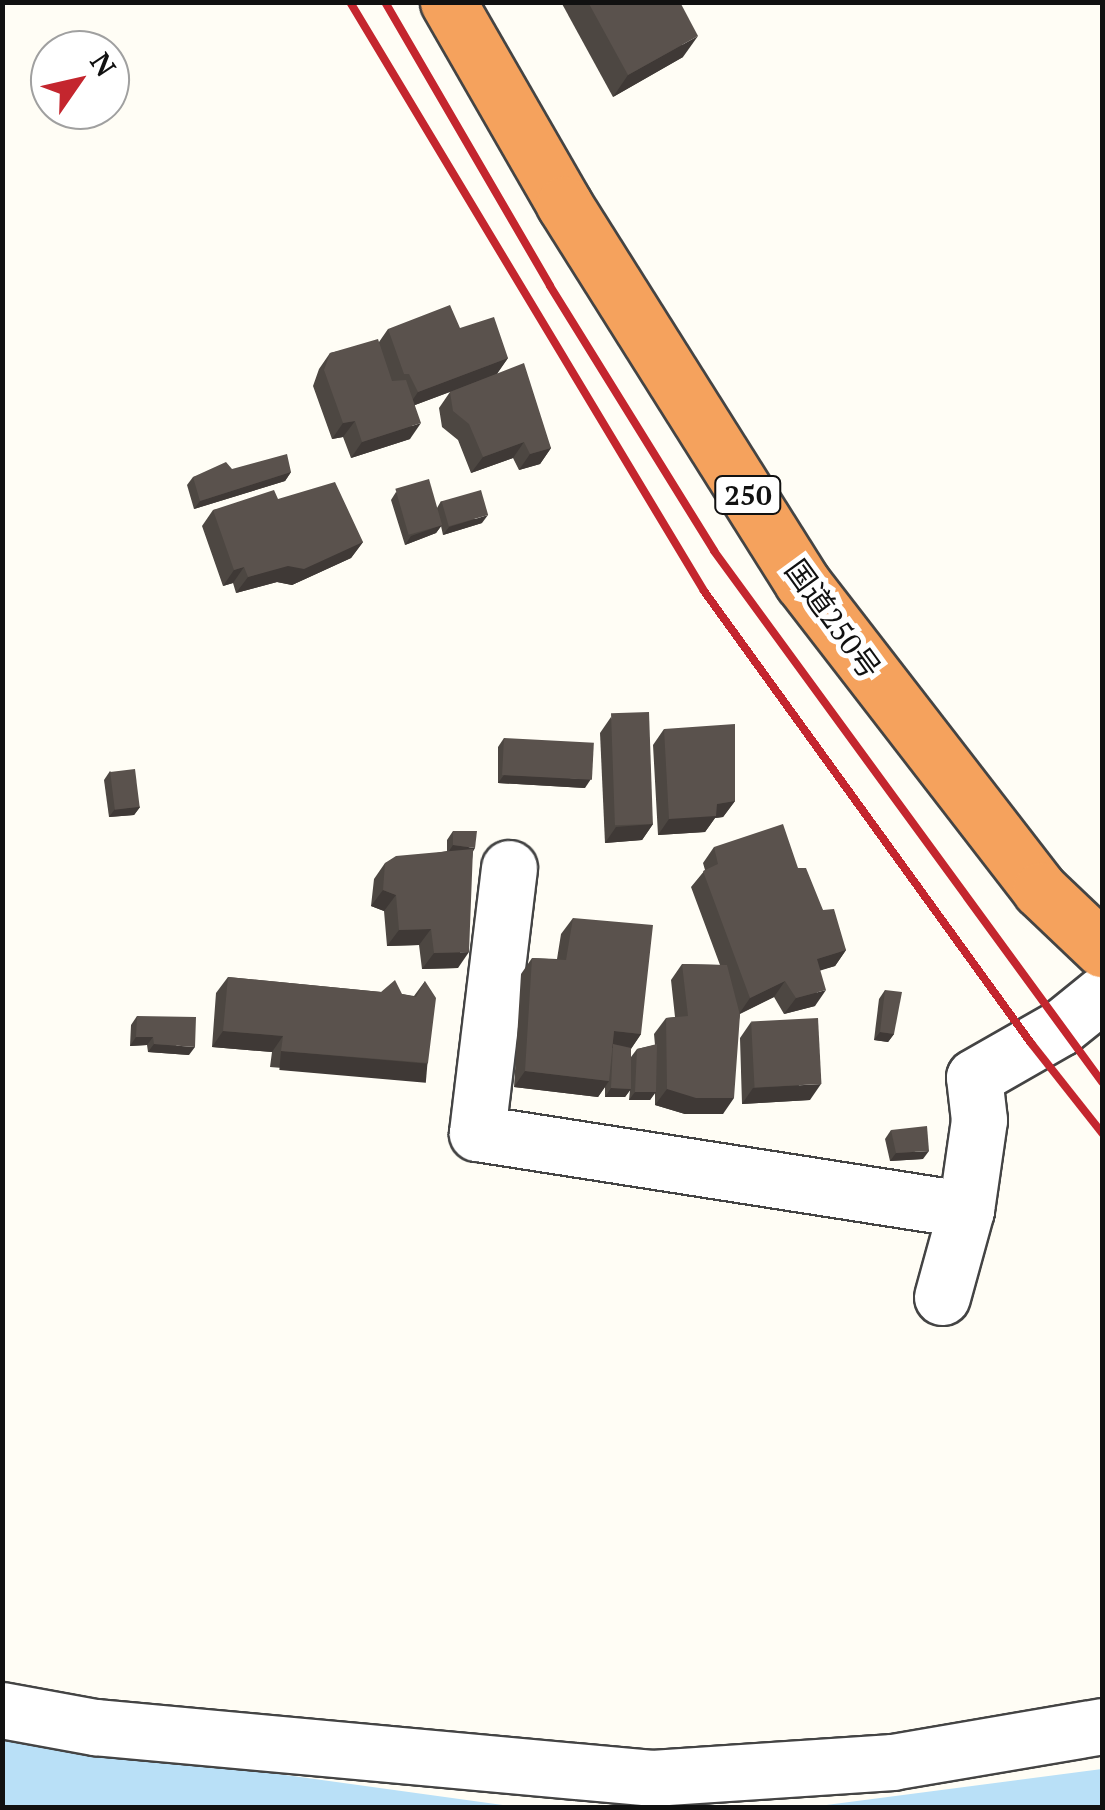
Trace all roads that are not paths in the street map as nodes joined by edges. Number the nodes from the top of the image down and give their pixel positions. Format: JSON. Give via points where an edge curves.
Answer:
{"nodes":[{"id":1,"x":448,"y":2,"type":"edge"},
{"id":2,"x":508,"y":868,"type":"dead end"},
{"id":3,"x":1102,"y":948,"type":"edge"},
{"id":4,"x":1102,"y":994,"type":"edge"},
{"id":5,"x":966,"y":1210,"type":"junction"},
{"id":6,"x":942,"y":1297,"type":"dead end"},
{"id":7,"x":2,"y":1710,"type":"edge"},
{"id":8,"x":1102,"y":1726,"type":"edge"}],
"edges":[{"from":1,"to":3,"type":"highway","name":"国道250号","number":"250","via":[[564,204],[802,582],[1040,890]]},
{"from":2,"to":5,"type":"street","via":[[476,1134]]},
{"from":4,"to":5,"type":"street","via":[[1060,1028],[974,1078],[979,1120]]},
{"from":5,"to":6,"type":"street"},
{"from":7,"to":8,"type":"street","via":[[95,1727],[652,1778],[892,1762]]}]}
